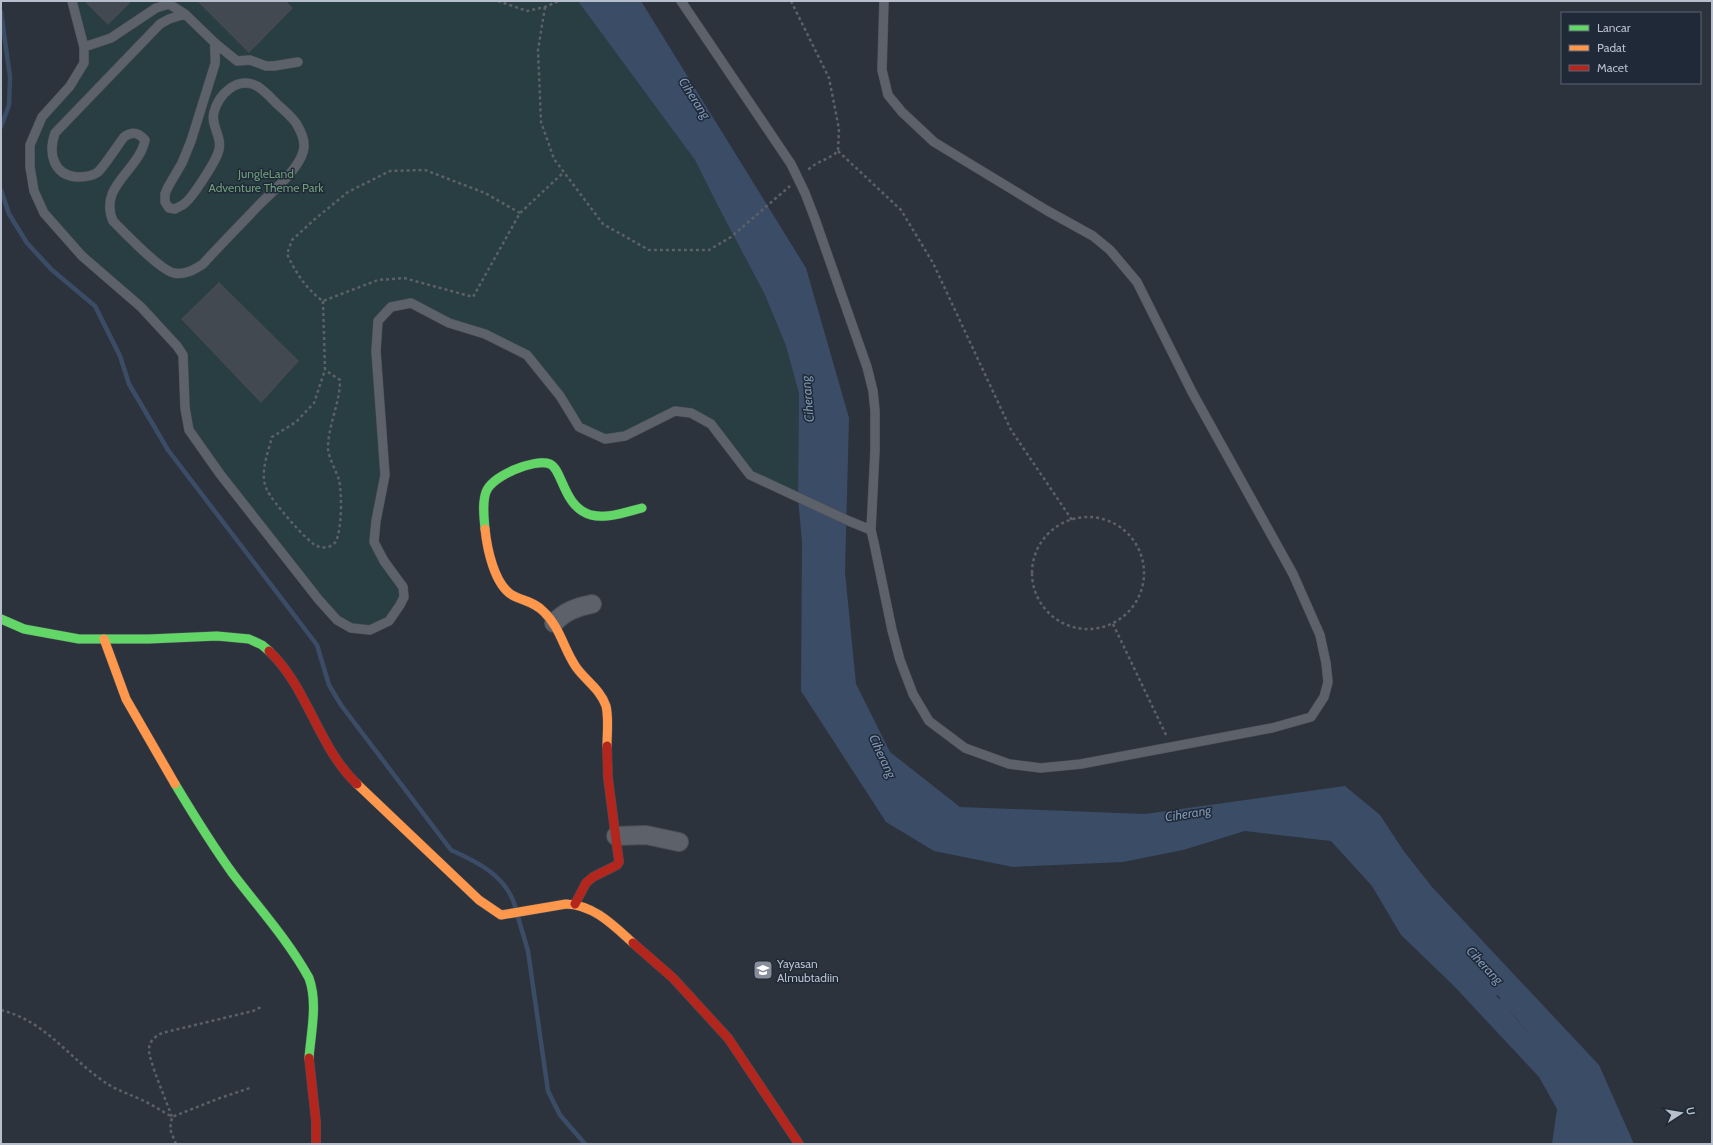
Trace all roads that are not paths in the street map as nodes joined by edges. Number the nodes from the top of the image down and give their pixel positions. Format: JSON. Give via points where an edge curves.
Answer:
{"nodes":[{"id":1,"x":72,"y":1,"type":"edge"},
{"id":2,"x":681,"y":1,"type":"edge"},
{"id":3,"x":884,"y":1,"type":"edge"},
{"id":4,"x":184,"y":14,"type":"junction"},
{"id":5,"x":215,"y":43,"type":"junction"},
{"id":6,"x":84,"y":47,"type":"junction"},
{"id":7,"x":298,"y":62,"type":"dead end"},
{"id":8,"x":642,"y":508,"type":"dead end"},
{"id":9,"x":871,"y":530,"type":"junction"},
{"id":10,"x":592,"y":604,"type":"dead end"},
{"id":11,"x":1,"y":619,"type":"edge"},
{"id":12,"x":554,"y":623,"type":"junction"},
{"id":13,"x":104,"y":639,"type":"junction"},
{"id":14,"x":616,"y":836,"type":"junction"},
{"id":15,"x":679,"y":842,"type":"dead end"},
{"id":16,"x":575,"y":904,"type":"junction"},
{"id":17,"x":316,"y":1144,"type":"edge"},
{"id":18,"x":799,"y":1144,"type":"edge"}],
"edges":[{"from":1,"to":6,"type":"lane"},
{"from":2,"to":9,"type":"lane","via":[[791,164],[815,219],[874,391],[875,450]]},
{"from":3,"to":9,"type":"lane","via":[[882,70],[888,95],[902,112],[934,142],[1092,236],[1124,264],[1137,282],[1192,392],[1293,574],[1320,635],[1328,682],[1324,697],[1311,717],[1272,728],[1081,764],[1041,768],[1009,764],[965,748],[929,721],[913,694],[892,630]]},
{"from":4,"to":5,"type":"lane"},
{"from":4,"to":5,"type":"lane","via":[[160,24],[56,133],[52,147],[52,156],[66,176],[83,177],[98,172],[129,133],[140,135],[145,140],[143,151],[111,195],[110,213],[113,221],[155,261],[173,274],[186,273],[203,264],[282,182],[303,153],[303,138],[292,117],[257,86],[244,83],[237,85],[224,93],[214,113],[220,140],[218,154],[185,203],[175,209],[169,208],[165,202],[165,194],[191,141],[215,64]]},
{"from":4,"to":6,"type":"lane","via":[[169,4],[163,5],[111,38]]},
{"from":5,"to":7,"type":"lane","via":[[237,60],[250,60],[266,66]]},
{"from":6,"to":9,"type":"lane","via":[[84,63],[70,86],[42,117],[30,145],[34,191],[44,214],[82,256],[141,307],[177,346],[183,355],[185,408],[189,430],[220,474],[337,620],[351,628],[370,630],[389,620],[404,597],[403,587],[374,542],[385,475],[376,350],[378,321],[391,307],[411,304],[449,322],[485,334],[527,355],[560,396],[579,427],[605,439],[626,436],[675,411],[691,413],[711,424],[750,474]]},
{"from":8,"to":12,"type":"street","via":[[598,516],[584,512],[572,503],[556,469],[548,462],[509,471],[488,488],[485,495],[484,520],[493,563],[500,580],[508,592],[536,604]]},
{"from":10,"to":12,"type":"street","via":[[572,609]]},
{"from":11,"to":13,"type":"street","via":[[24,629],[49,634],[79,639]]},
{"from":12,"to":14,"type":"street","via":[[563,645],[578,669],[604,699],[608,778]]},
{"from":13,"to":16,"type":"street","via":[[217,636],[249,639],[262,645],[276,658],[302,696],[334,755],[353,780],[479,900],[496,913],[507,915]]},
{"from":13,"to":17,"type":"street","via":[[126,699],[170,776],[233,874],[268,917],[309,978],[314,1000],[308,1063],[316,1122]]},
{"from":14,"to":15,"type":"street","via":[[646,835]]},
{"from":14,"to":16,"type":"street","via":[[618,863],[586,883]]},
{"from":16,"to":18,"type":"street","via":[[592,910],[617,928],[703,1009],[728,1038]]}]}
